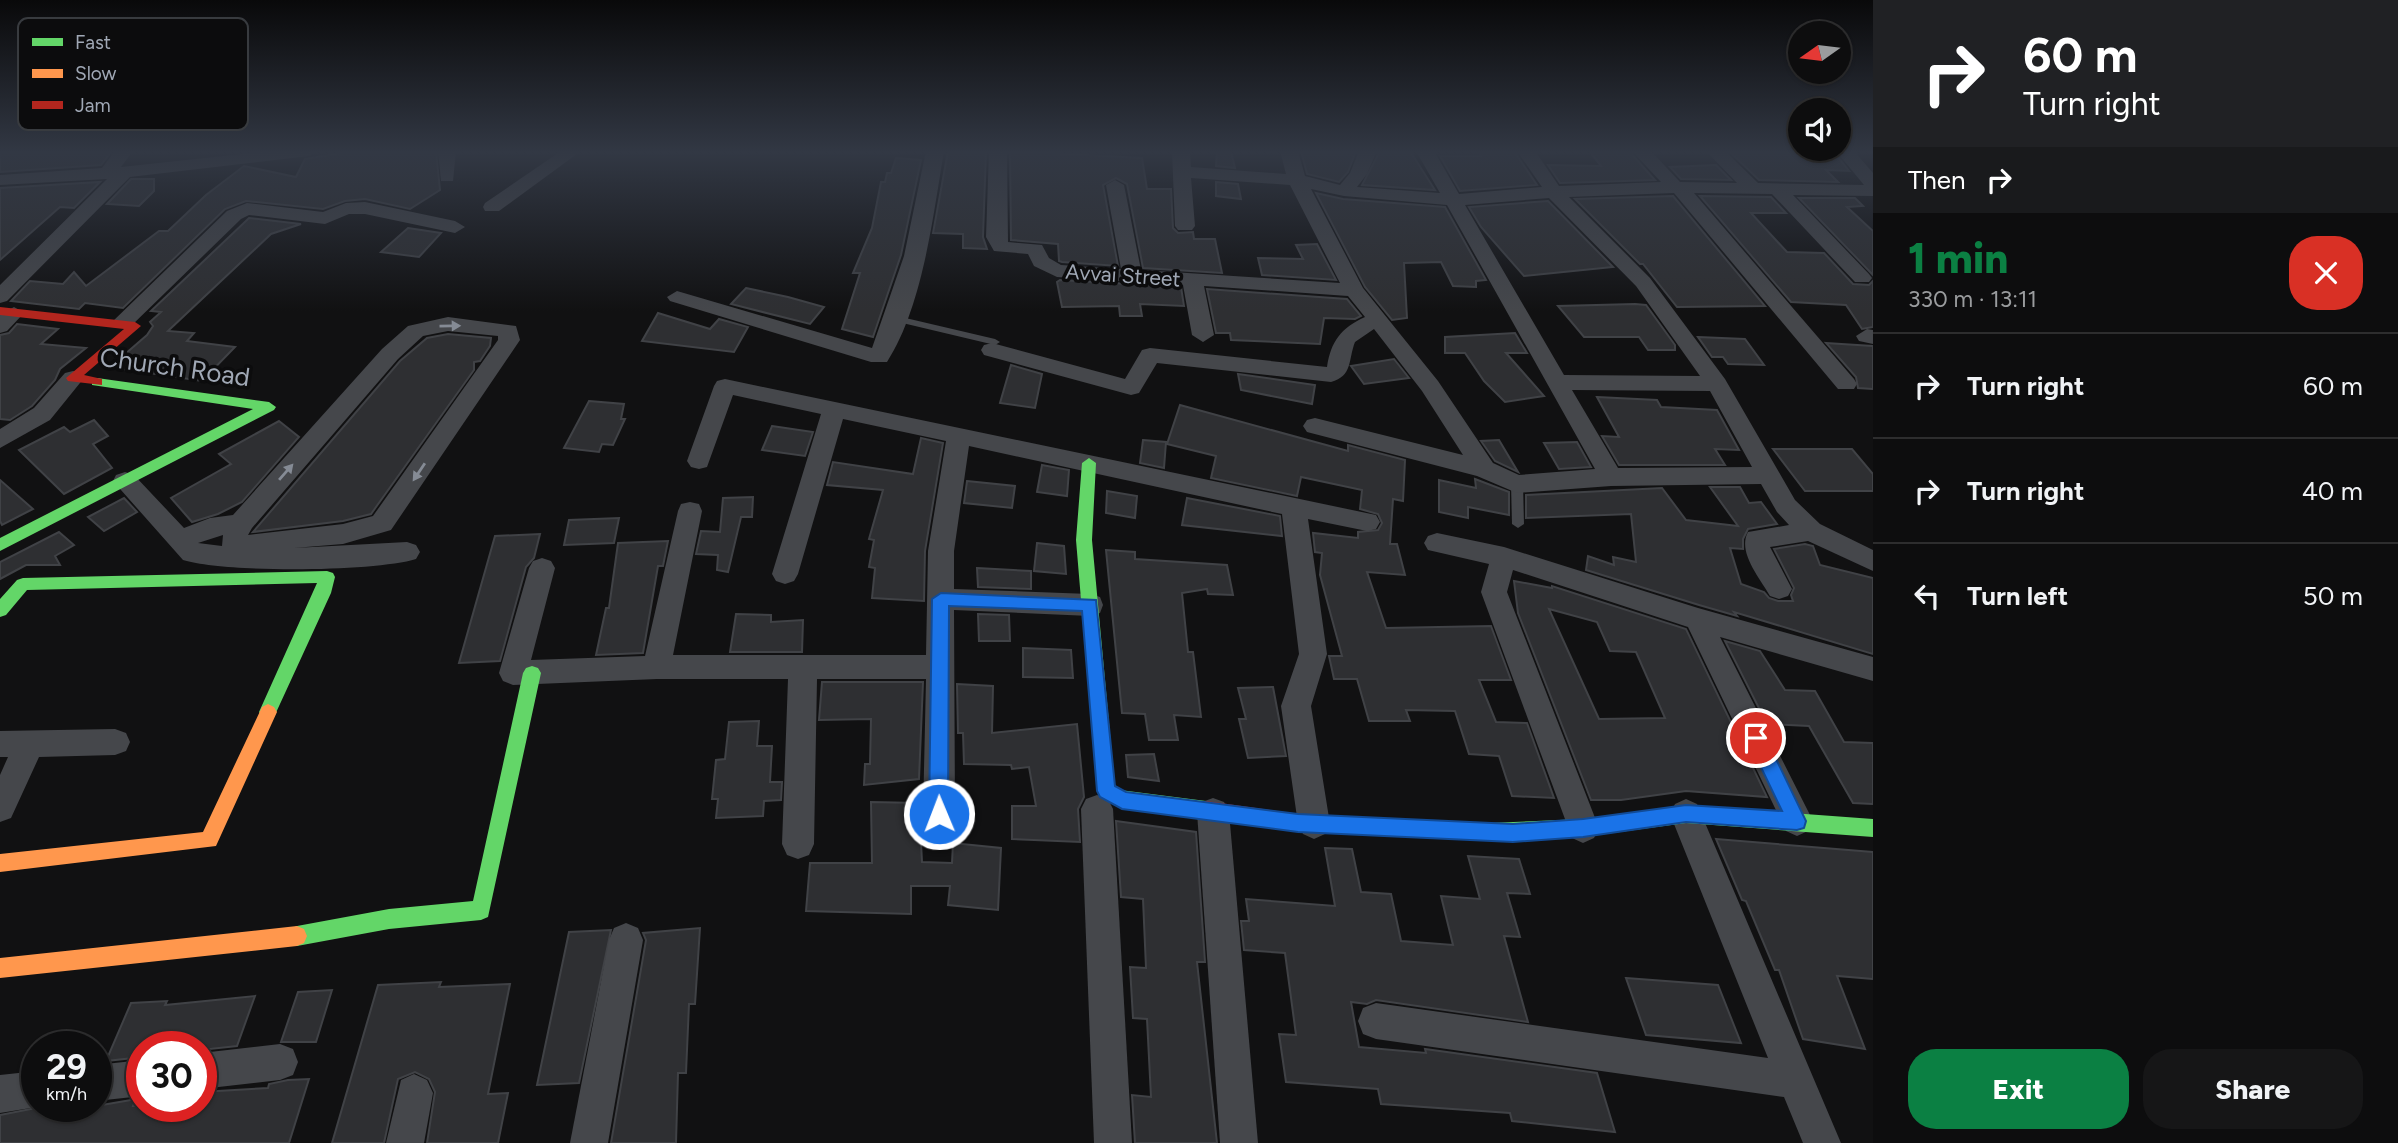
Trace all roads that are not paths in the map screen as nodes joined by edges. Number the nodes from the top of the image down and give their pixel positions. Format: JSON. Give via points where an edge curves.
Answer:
{"nodes":[{"id":1,"x":90,"y":204,"type":"edge"},
{"id":2,"x":496,"y":204,"type":"edge"},
{"id":3,"x":926,"y":204,"type":"edge"},
{"id":4,"x":997,"y":204,"type":"edge"},
{"id":5,"x":1119,"y":204,"type":"edge"},
{"id":6,"x":1184,"y":204,"type":"edge"},
{"id":7,"x":1310,"y":204,"type":"edge"},
{"id":8,"x":1455,"y":204,"type":"edge"},
{"id":9,"x":1566,"y":204,"type":"edge"},
{"id":10,"x":1692,"y":204,"type":"edge"},
{"id":11,"x":1792,"y":204,"type":"edge"},
{"id":12,"x":492,"y":207,"type":"dead end"},
{"id":13,"x":1185,"y":226,"type":"dead end"},
{"id":14,"x":455,"y":227,"type":"dead end"},
{"id":15,"x":1132,"y":275,"type":"junction"},
{"id":16,"x":1862,"y":278,"type":"dead end"},
{"id":17,"x":1192,"y":279,"type":"junction"},
{"id":18,"x":1354,"y":290,"type":"junction"},
{"id":19,"x":677,"y":297,"type":"dead end"},
{"id":20,"x":4,"y":312,"type":"edge"},
{"id":21,"x":897,"y":319,"type":"junction"},
{"id":22,"x":1377,"y":320,"type":"junction"},
{"id":23,"x":123,"y":322,"type":"junction"},
{"id":24,"x":1203,"y":335,"type":"dead end"},
{"id":25,"x":993,"y":346,"type":"joint"},
{"id":26,"x":73,"y":378,"type":"junction"},
{"id":27,"x":1557,"y":383,"type":"junction"},
{"id":28,"x":1717,"y":384,"type":"junction"},
{"id":29,"x":1846,"y":384,"type":"dead end"},
{"id":30,"x":834,"y":409,"type":"junction"},
{"id":31,"x":1315,"y":426,"type":"dead end"},
{"id":32,"x":959,"y":436,"type":"junction"},
{"id":33,"x":0,"y":440,"type":"edge"},
{"id":34,"x":699,"y":461,"type":"dead end"},
{"id":35,"x":1089,"y":463,"type":"junction"},
{"id":36,"x":1484,"y":469,"type":"junction"},
{"id":37,"x":1770,"y":475,"type":"junction"},
{"id":38,"x":1611,"y":477,"type":"junction"},
{"id":39,"x":125,"y":481,"type":"junction"},
{"id":40,"x":1517,"y":484,"type":"junction"},
{"id":41,"x":1294,"y":507,"type":"junction"},
{"id":42,"x":690,"y":511,"type":"dead end"},
{"id":43,"x":1367,"y":522,"type":"dead end"},
{"id":44,"x":1518,"y":524,"type":"dead end"},
{"id":45,"x":1811,"y":531,"type":"junction"},
{"id":46,"x":180,"y":540,"type":"junction"},
{"id":47,"x":1437,"y":543,"type":"dead end"},
{"id":48,"x":0,"y":545,"type":"edge"},
{"id":49,"x":229,"y":548,"type":"junction"},
{"id":50,"x":407,"y":552,"type":"dead end"},
{"id":51,"x":1504,"y":557,"type":"junction"},
{"id":52,"x":1873,"y":561,"type":"edge"},
{"id":53,"x":542,"y":568,"type":"dead end"},
{"id":54,"x":785,"y":574,"type":"dead end"},
{"id":55,"x":1779,"y":589,"type":"dead end"},
{"id":56,"x":941,"y":599,"type":"junction"},
{"id":57,"x":1090,"y":605,"type":"junction"},
{"id":58,"x":0,"y":610,"type":"edge"},
{"id":59,"x":1698,"y":619,"type":"junction"},
{"id":60,"x":803,"y":666,"type":"junction"},
{"id":61,"x":657,"y":667,"type":"junction"},
{"id":62,"x":939,"y":667,"type":"junction"},
{"id":63,"x":1873,"y":669,"type":"edge"},
{"id":64,"x":531,"y":673,"type":"junction"},
{"id":65,"x":115,"y":742,"type":"dead end"},
{"id":66,"x":30,"y":743,"type":"junction"},
{"id":67,"x":0,"y":744,"type":"edge"},
{"id":68,"x":0,"y":808,"type":"edge"},
{"id":69,"x":1097,"y":809,"type":"dead end"},
{"id":70,"x":1213,"y":812,"type":"junction"},
{"id":71,"x":939,"y":814,"type":"dead end"},
{"id":72,"x":1686,"y":814,"type":"junction"},
{"id":73,"x":1797,"y":821,"type":"junction"},
{"id":74,"x":1314,"y":824,"type":"junction"},
{"id":75,"x":1583,"y":828,"type":"junction"},
{"id":76,"x":1873,"y":828,"type":"edge"},
{"id":77,"x":798,"y":844,"type":"dead end"},
{"id":78,"x":0,"y":863,"type":"edge"},
{"id":79,"x":626,"y":940,"type":"dead end"},
{"id":80,"x":0,"y":968,"type":"edge"},
{"id":81,"x":1376,"y":1021,"type":"dead end"},
{"id":82,"x":280,"y":1062,"type":"dead end"},
{"id":83,"x":217,"y":1069,"type":"edge"},
{"id":84,"x":1797,"y":1080,"type":"junction"},
{"id":85,"x":21,"y":1092,"type":"edge"},
{"id":86,"x":414,"y":1093,"type":"dead end"},
{"id":87,"x":0,"y":1094,"type":"edge"},
{"id":88,"x":405,"y":1143,"type":"edge"},
{"id":89,"x":589,"y":1143,"type":"edge"},
{"id":90,"x":1113,"y":1143,"type":"edge"},
{"id":91,"x":1240,"y":1143,"type":"edge"},
{"id":92,"x":1822,"y":1143,"type":"edge"}],
"edges":[{"from":1,"to":20,"type":"street","name":"Church Road"},
{"from":2,"to":12,"type":"street"},
{"from":3,"to":21,"type":"street","via":[[917,256]]},
{"from":4,"to":15,"type":"street","name":"Avvai Street","via":[[996,237],[1001,247],[1035,249],[1041,262],[1058,271]]},
{"from":5,"to":15,"type":"street"},
{"from":6,"to":13,"type":"street"},
{"from":7,"to":18,"type":"street"},
{"from":8,"to":27,"type":"street"},
{"from":9,"to":28,"type":"street","via":[[1643,282]]},
{"from":10,"to":29,"type":"street"},
{"from":11,"to":16,"type":"street"},
{"from":14,"to":23,"type":"street","via":[[365,208],[346,209],[325,218],[247,209],[234,215]]},
{"from":15,"to":17,"type":"street","name":"Avvai Street"},
{"from":17,"to":18,"type":"street","name":"Avvai Street"},
{"from":17,"to":24,"type":"street"},
{"from":18,"to":22,"type":"street"},
{"from":19,"to":21,"type":"street","via":[[879,357]]},
{"from":20,"to":23,"type":"street","name":"Church Road"},
{"from":21,"to":25,"type":"lane"},
{"from":22,"to":25,"type":"street","via":[[1350,332],[1340,348],[1338,371],[1331,375],[1150,355],[1131,388]]},
{"from":22,"to":36,"type":"street","via":[[1430,386]]},
{"from":23,"to":26,"type":"street","name":"Church Road","via":[[135,326]]},
{"from":26,"to":33,"type":"street","via":[[42,414]]},
{"from":26,"to":39,"type":"street","name":"Church Road","via":[[269,407]]},
{"from":27,"to":28,"type":"street"},
{"from":27,"to":38,"type":"street"},
{"from":28,"to":37,"type":"street"},
{"from":30,"to":32,"type":"street"},
{"from":30,"to":34,"type":"street","via":[[725,386]]},
{"from":30,"to":54,"type":"street"},
{"from":31,"to":36,"type":"street"},
{"from":32,"to":35,"type":"street"},
{"from":32,"to":56,"type":"street","via":[[941,551]]},
{"from":35,"to":41,"type":"street"},
{"from":35,"to":57,"type":"street","via":[[1084,540]]},
{"from":36,"to":40,"type":"street"},
{"from":37,"to":38,"type":"street"},
{"from":37,"to":45,"type":"street","via":[[1786,506]]},
{"from":38,"to":40,"type":"street"},
{"from":39,"to":46,"type":"street"},
{"from":39,"to":48,"type":"street","name":"Church Road"},
{"from":40,"to":44,"type":"lane"},
{"from":41,"to":43,"type":"street"},
{"from":41,"to":74,"type":"street","via":[[1313,654],[1296,706]]},
{"from":42,"to":61,"type":"street"},
{"from":45,"to":52,"type":"street"},
{"from":45,"to":55,"type":"street","via":[[1757,539],[1757,550]]},
{"from":46,"to":49,"type":"street","via":[[192,553]]},
{"from":46,"to":49,"type":"street","via":[[210,528]]},
{"from":47,"to":51,"type":"street"},
{"from":49,"to":49,"type":"street","one_way":true,"via":[[390,354],[416,331],[448,324],[508,331],[509,340],[382,523],[349,535]]},
{"from":49,"to":50,"type":"street","via":[[307,559]]},
{"from":49,"to":58,"type":"street","via":[[23,584]]},
{"from":49,"to":78,"type":"street","via":[[327,578],[209,840]]},
{"from":51,"to":59,"type":"street"},
{"from":51,"to":75,"type":"street","via":[[1494,592]]},
{"from":53,"to":64,"type":"street","via":[[513,674]]},
{"from":56,"to":57,"type":"street"},
{"from":56,"to":62,"type":"street"},
{"from":57,"to":70,"type":"street","via":[[1107,791],[1122,800]]},
{"from":59,"to":63,"type":"street"},
{"from":59,"to":73,"type":"street"},
{"from":60,"to":61,"type":"street"},
{"from":60,"to":62,"type":"street"},
{"from":60,"to":77,"type":"street"},
{"from":61,"to":64,"type":"street"},
{"from":62,"to":71,"type":"street"},
{"from":64,"to":80,"type":"street","via":[[481,911]]},
{"from":65,"to":66,"type":"street"},
{"from":66,"to":67,"type":"street"},
{"from":66,"to":68,"type":"street"},
{"from":69,"to":90,"type":"street"},
{"from":70,"to":74,"type":"street"},
{"from":70,"to":91,"type":"street"},
{"from":72,"to":73,"type":"street"},
{"from":72,"to":75,"type":"street"},
{"from":72,"to":84,"type":"street"},
{"from":73,"to":76,"type":"street"},
{"from":74,"to":75,"type":"street","via":[[1513,833]]},
{"from":79,"to":89,"type":"street"},
{"from":81,"to":84,"type":"street"},
{"from":82,"to":83,"type":"street"},
{"from":84,"to":92,"type":"street"},
{"from":85,"to":87,"type":"street"},
{"from":86,"to":88,"type":"street"}]}
